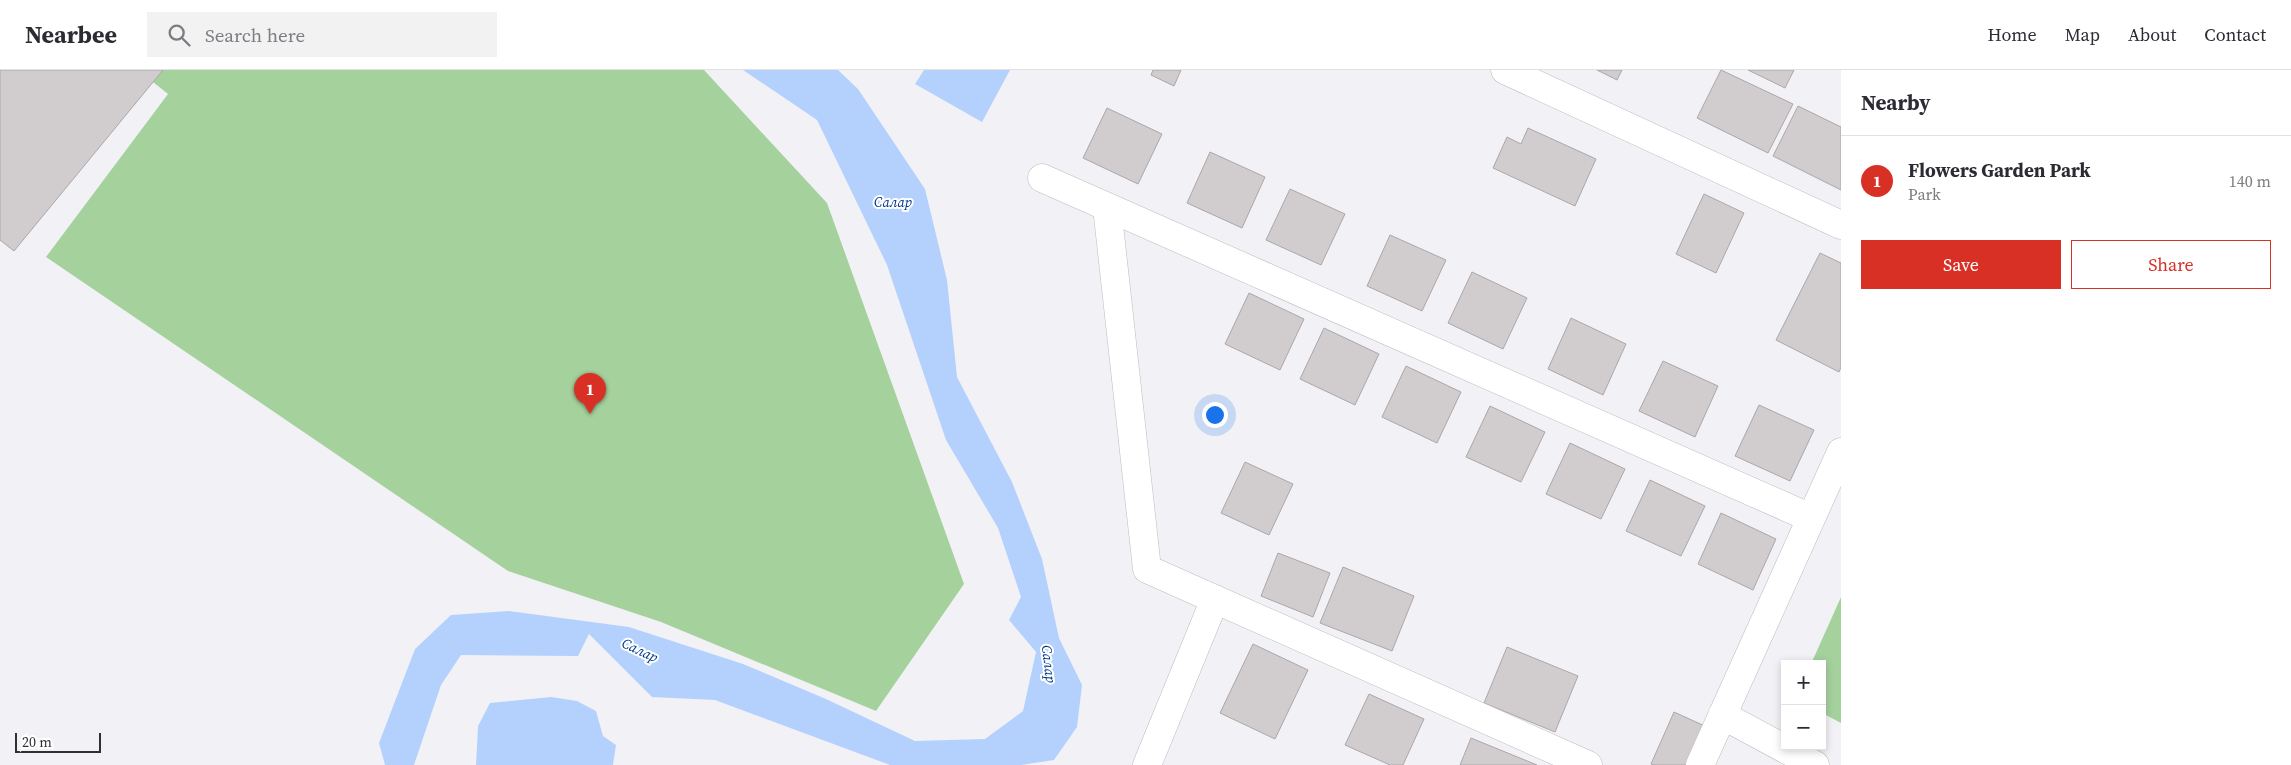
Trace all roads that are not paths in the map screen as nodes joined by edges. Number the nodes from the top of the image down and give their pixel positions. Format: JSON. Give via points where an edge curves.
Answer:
{"nodes":[{"id":1,"x":1505,"y":70,"type":"edge"},
{"id":2,"x":1042,"y":178,"type":"dead end"},
{"id":3,"x":1107,"y":207,"type":"junction"},
{"id":4,"x":1841,"y":224,"type":"edge"},
{"id":5,"x":1841,"y":452,"type":"edge"},
{"id":6,"x":1811,"y":518,"type":"junction"},
{"id":7,"x":1215,"y":599,"type":"junction"},
{"id":8,"x":1722,"y":715,"type":"junction"},
{"id":9,"x":1147,"y":765,"type":"edge"},
{"id":10,"x":1588,"y":765,"type":"edge"},
{"id":11,"x":1700,"y":765,"type":"edge"},
{"id":12,"x":1815,"y":765,"type":"edge"}],
"edges":[{"from":1,"to":4,"type":"street"},
{"from":2,"to":3,"type":"street"},
{"from":3,"to":6,"type":"street"},
{"from":3,"to":7,"type":"street","via":[[1147,569]]},
{"from":5,"to":6,"type":"street"},
{"from":6,"to":8,"type":"street"},
{"from":7,"to":9,"type":"street"},
{"from":7,"to":10,"type":"street"},
{"from":8,"to":11,"type":"street"},
{"from":8,"to":12,"type":"street"}]}
